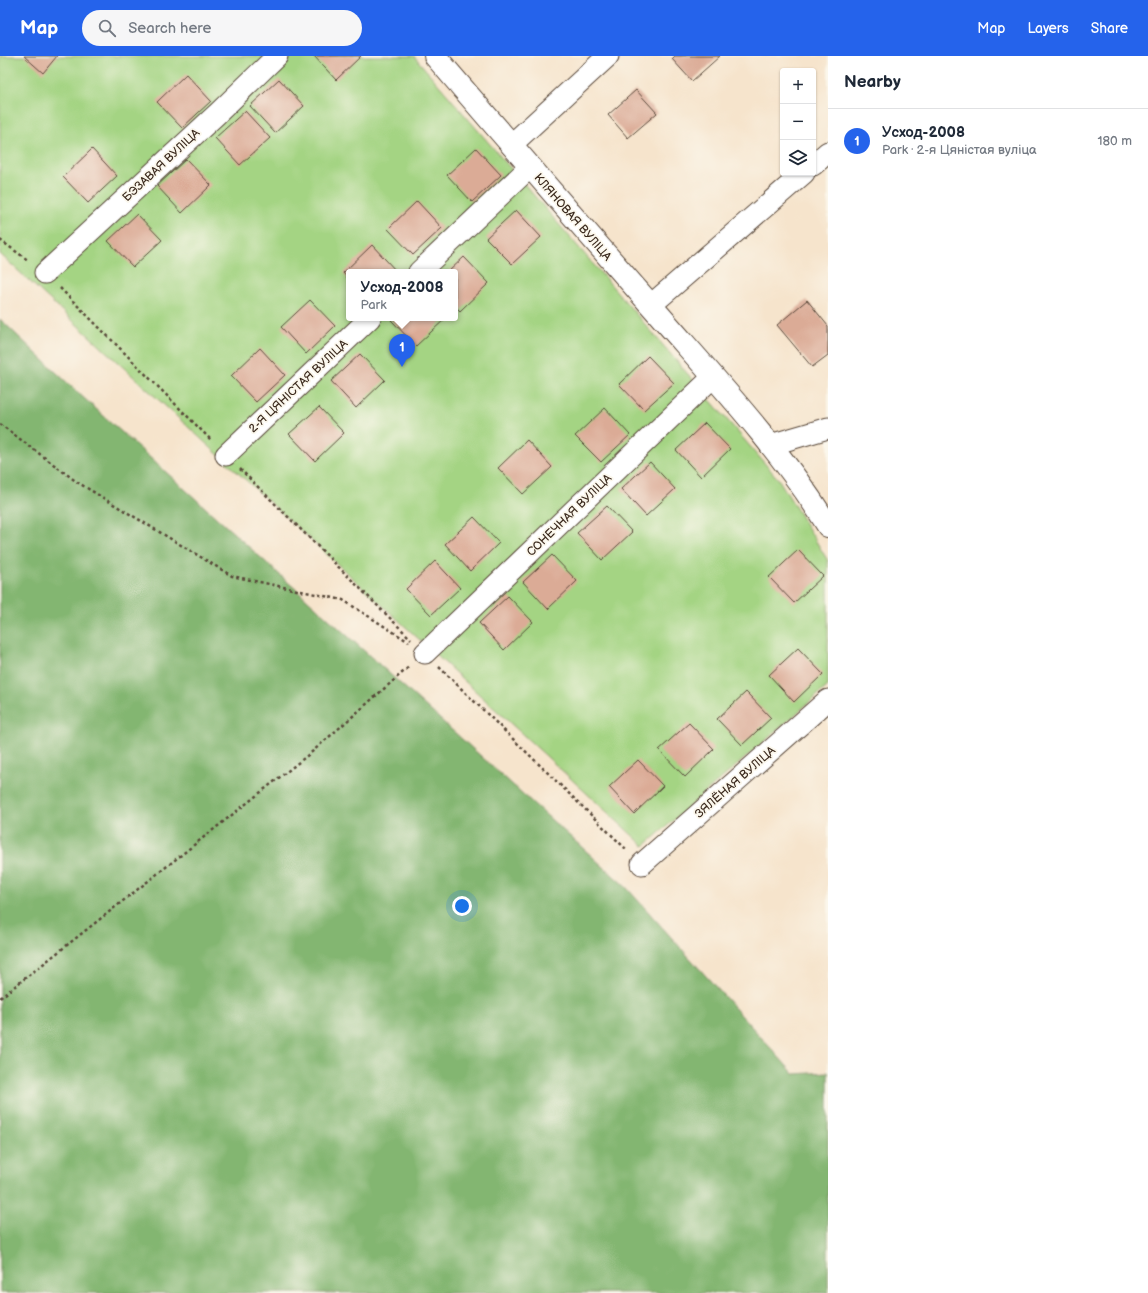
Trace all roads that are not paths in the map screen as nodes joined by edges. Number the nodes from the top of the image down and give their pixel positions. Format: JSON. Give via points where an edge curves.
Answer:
{"nodes":[{"id":1,"x":277,"y":56,"type":"edge"},
{"id":2,"x":435,"y":56,"type":"edge"},
{"id":3,"x":608,"y":56,"type":"edge"},
{"id":4,"x":511,"y":145,"type":"junction"},
{"id":5,"x":828,"y":152,"type":"edge"},
{"id":6,"x":816,"y":162,"type":"edge"},
{"id":7,"x":530,"y":167,"type":"junction"},
{"id":8,"x":801,"y":176,"type":"edge"},
{"id":9,"x":422,"y":269,"type":"edge"},
{"id":10,"x":44,"y":273,"type":"dead end"},
{"id":11,"x":651,"y":305,"type":"junction"},
{"id":12,"x":367,"y":321,"type":"edge"},
{"id":13,"x":713,"y":376,"type":"junction"},
{"id":14,"x":828,"y":428,"type":"edge"},
{"id":15,"x":770,"y":446,"type":"junction"},
{"id":16,"x":226,"y":455,"type":"dead end"},
{"id":17,"x":828,"y":526,"type":"edge"},
{"id":18,"x":425,"y":653,"type":"road end"},
{"id":19,"x":828,"y":700,"type":"edge"},
{"id":20,"x":642,"y":864,"type":"road end"}],
"edges":[{"from":1,"to":10,"type":"street","name":"БЭЗАВАЯ ВУЛІЦА"},
{"from":2,"to":4,"type":"street","name":"КЛЯНОВАЯ ВУЛІЦА"},
{"from":3,"to":4,"type":"street"},
{"from":4,"to":7,"type":"street","name":"КЛЯНОВАЯ ВУЛІЦА"},
{"from":5,"to":6,"type":"street"},
{"from":7,"to":9,"type":"street"},
{"from":7,"to":11,"type":"street","name":"КЛЯНОВАЯ ВУЛІЦА"},
{"from":8,"to":11,"type":"street"},
{"from":11,"to":13,"type":"street","name":"КЛЯНОВАЯ ВУЛІЦА"},
{"from":12,"to":16,"type":"street","name":"2-Я ЦЯНІСТАЯ ВУЛІЦА"},
{"from":13,"to":15,"type":"street","name":"КЛЯНОВАЯ ВУЛІЦА"},
{"from":13,"to":18,"type":"street","name":"СОНЕЧНАЯ ВУЛІЦА"},
{"from":14,"to":15,"type":"street"},
{"from":15,"to":17,"type":"street","name":"КЛЯНОВАЯ ВУЛІЦА","via":[[816,506]]},
{"from":19,"to":20,"type":"street","name":"ЗЯЛЁНАЯ ВУЛІЦА"}]}
